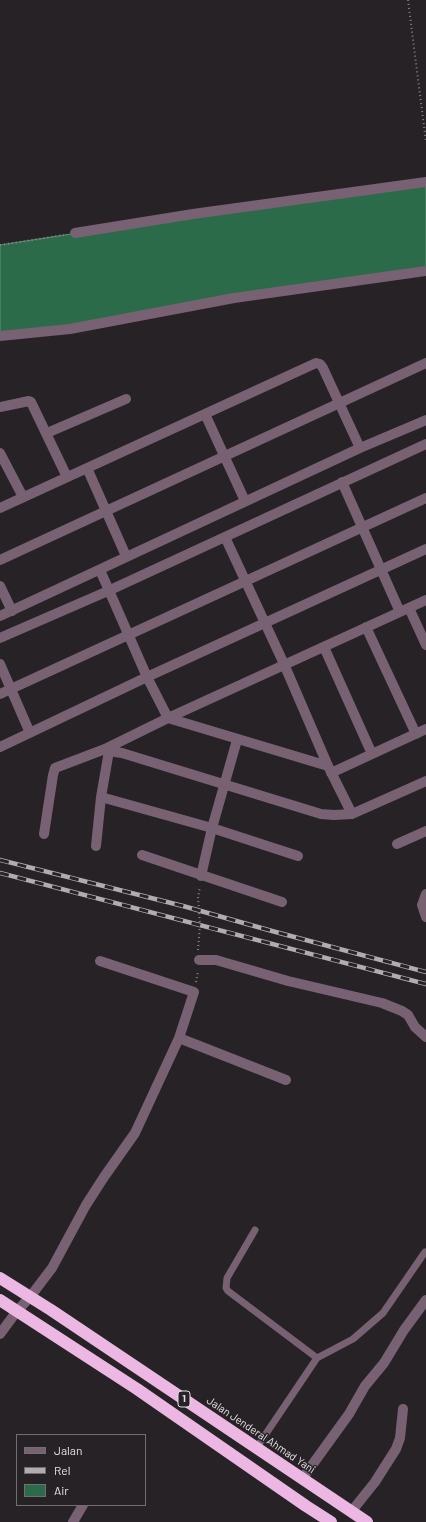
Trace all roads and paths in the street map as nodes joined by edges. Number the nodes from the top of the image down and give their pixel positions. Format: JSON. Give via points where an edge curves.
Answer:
{"nodes":[{"id":1,"x":408,"y":0,"type":"edge"},
{"id":2,"x":426,"y":142,"type":"edge"},
{"id":3,"x":426,"y":182,"type":"edge"},
{"id":4,"x":75,"y":233,"type":"joint"},
{"id":5,"x":0,"y":245,"type":"edge"},
{"id":6,"x":426,"y":271,"type":"edge"},
{"id":7,"x":0,"y":336,"type":"edge"},
{"id":8,"x":426,"y":363,"type":"edge"},
{"id":9,"x":126,"y":399,"type":"dead end"},
{"id":10,"x":340,"y":403,"type":"junction"},
{"id":11,"x":0,"y":408,"type":"edge"},
{"id":12,"x":205,"y":414,"type":"junction"},
{"id":13,"x":426,"y":420,"type":"edge"},
{"id":14,"x":47,"y":433,"type":"junction"},
{"id":15,"x":426,"y":444,"type":"edge"},
{"id":16,"x":360,"y":448,"type":"junction"},
{"id":17,"x":0,"y":453,"type":"edge"},
{"id":18,"x":225,"y":456,"type":"junction"},
{"id":19,"x":87,"y":468,"type":"junction"},
{"id":20,"x":67,"y":477,"type":"junction"},
{"id":21,"x":342,"y":482,"type":"junction"},
{"id":22,"x":23,"y":497,"type":"junction"},
{"id":23,"x":426,"y":498,"type":"edge"},
{"id":24,"x":245,"y":501,"type":"junction"},
{"id":25,"x":0,"y":508,"type":"edge"},
{"id":26,"x":107,"y":511,"type":"junction"},
{"id":27,"x":362,"y":527,"type":"junction"},
{"id":28,"x":225,"y":537,"type":"junction"},
{"id":29,"x":426,"y":549,"type":"edge"},
{"id":30,"x":126,"y":556,"type":"junction"},
{"id":31,"x":0,"y":560,"type":"edge"},
{"id":32,"x":100,"y":570,"type":"junction"},
{"id":33,"x":381,"y":570,"type":"junction"},
{"id":34,"x":245,"y":581,"type":"junction"},
{"id":35,"x":0,"y":586,"type":"edge"},
{"id":36,"x":108,"y":591,"type":"junction"},
{"id":37,"x":426,"y":600,"type":"edge"},
{"id":38,"x":404,"y":610,"type":"junction"},
{"id":39,"x":12,"y":611,"type":"junction"},
{"id":40,"x":0,"y":616,"type":"edge"},
{"id":41,"x":264,"y":623,"type":"junction"},
{"id":42,"x":366,"y":627,"type":"junction"},
{"id":43,"x":128,"y":634,"type":"junction"},
{"id":44,"x":0,"y":638,"type":"edge"},
{"id":45,"x":426,"y":645,"type":"edge"},
{"id":46,"x":324,"y":647,"type":"junction"},
{"id":47,"x":0,"y":664,"type":"edge"},
{"id":48,"x":284,"y":664,"type":"junction"},
{"id":49,"x":146,"y":677,"type":"junction"},
{"id":50,"x":11,"y":689,"type":"junction"},
{"id":51,"x":0,"y":694,"type":"edge"},
{"id":52,"x":168,"y":718,"type":"junction"},
{"id":53,"x":426,"y":729,"type":"edge"},
{"id":54,"x":30,"y":733,"type":"junction"},
{"id":55,"x":416,"y":734,"type":"junction"},
{"id":56,"x":237,"y":740,"type":"junction"},
{"id":57,"x":0,"y":747,"type":"edge"},
{"id":58,"x":107,"y":750,"type":"junction"},
{"id":59,"x":372,"y":754,"type":"junction"},
{"id":60,"x":330,"y":770,"type":"junction"},
{"id":61,"x":426,"y":781,"type":"edge"},
{"id":62,"x":224,"y":784,"type":"junction"},
{"id":63,"x":101,"y":797,"type":"junction"},
{"id":64,"x":352,"y":814,"type":"junction"},
{"id":65,"x":212,"y":828,"type":"junction"},
{"id":66,"x":426,"y":831,"type":"edge"},
{"id":67,"x":44,"y":834,"type":"dead end"},
{"id":68,"x":397,"y":844,"type":"dead end"},
{"id":69,"x":96,"y":846,"type":"dead end"},
{"id":70,"x":142,"y":855,"type":"dead end"},
{"id":71,"x":298,"y":856,"type":"dead end"},
{"id":72,"x":201,"y":876,"type":"junction"},
{"id":73,"x":426,"y":894,"type":"edge"},
{"id":74,"x":282,"y":902,"type":"dead end"},
{"id":75,"x":426,"y":917,"type":"edge"},
{"id":76,"x":199,"y":960,"type":"junction"},
{"id":77,"x":100,"y":961,"type":"dead end"},
{"id":78,"x":194,"y":992,"type":"junction"},
{"id":79,"x":426,"y":1037,"type":"edge"},
{"id":80,"x":179,"y":1038,"type":"junction"},
{"id":81,"x":286,"y":1080,"type":"dead end"},
{"id":82,"x":255,"y":1230,"type":"dead end"},
{"id":83,"x":425,"y":1252,"type":"edge"},
{"id":84,"x":0,"y":1278,"type":"edge"},
{"id":85,"x":30,"y":1297,"type":"junction"},
{"id":86,"x":0,"y":1300,"type":"edge"},
{"id":87,"x":426,"y":1300,"type":"edge"},
{"id":88,"x":16,"y":1311,"type":"junction"},
{"id":89,"x":0,"y":1334,"type":"edge"},
{"id":90,"x":317,"y":1358,"type":"junction"},
{"id":91,"x":403,"y":1409,"type":"dead end"},
{"id":92,"x":257,"y":1447,"type":"junction"},
{"id":93,"x":302,"y":1479,"type":"junction"},
{"id":94,"x":83,"y":1506,"type":"edge"},
{"id":95,"x":351,"y":1512,"type":"junction"},
{"id":96,"x":73,"y":1522,"type":"edge"},
{"id":97,"x":331,"y":1522,"type":"edge"},
{"id":98,"x":366,"y":1522,"type":"edge"}],
"edges":[{"from":1,"to":2,"type":"path"},
{"from":3,"to":4,"type":"street"},
{"from":4,"to":5,"type":"path"},
{"from":6,"to":7,"type":"street","via":[[234,298],[70,329]]},
{"from":8,"to":10,"type":"street"},
{"from":9,"to":14,"type":"street"},
{"from":10,"to":12,"type":"street","via":[[323,368],[316,363]]},
{"from":10,"to":16,"type":"street"},
{"from":10,"to":18,"type":"street"},
{"from":11,"to":14,"type":"street","via":[[31,402]]},
{"from":12,"to":18,"type":"street"},
{"from":12,"to":19,"type":"street"},
{"from":13,"to":16,"type":"street"},
{"from":14,"to":20,"type":"street"},
{"from":15,"to":21,"type":"street"},
{"from":16,"to":24,"type":"street"},
{"from":17,"to":22,"type":"street"},
{"from":18,"to":24,"type":"street"},
{"from":18,"to":26,"type":"street"},
{"from":19,"to":20,"type":"street"},
{"from":19,"to":26,"type":"street"},
{"from":20,"to":22,"type":"street"},
{"from":21,"to":27,"type":"street"},
{"from":21,"to":28,"type":"street"},
{"from":22,"to":25,"type":"street"},
{"from":23,"to":27,"type":"street"},
{"from":24,"to":30,"type":"street"},
{"from":26,"to":30,"type":"street"},
{"from":26,"to":31,"type":"street"},
{"from":27,"to":33,"type":"street"},
{"from":27,"to":34,"type":"street"},
{"from":28,"to":34,"type":"street"},
{"from":28,"to":36,"type":"street"},
{"from":29,"to":33,"type":"street"},
{"from":30,"to":32,"type":"street"},
{"from":32,"to":36,"type":"street"},
{"from":32,"to":39,"type":"street"},
{"from":33,"to":38,"type":"street"},
{"from":33,"to":41,"type":"street"},
{"from":34,"to":41,"type":"street"},
{"from":34,"to":43,"type":"street"},
{"from":35,"to":39,"type":"street"},
{"from":36,"to":43,"type":"street"},
{"from":36,"to":44,"type":"street"},
{"from":37,"to":38,"type":"street"},
{"from":38,"to":42,"type":"street"},
{"from":38,"to":45,"type":"street"},
{"from":39,"to":40,"type":"street"},
{"from":41,"to":48,"type":"street"},
{"from":41,"to":49,"type":"street"},
{"from":42,"to":46,"type":"street"},
{"from":42,"to":55,"type":"street"},
{"from":43,"to":49,"type":"street"},
{"from":43,"to":50,"type":"street"},
{"from":46,"to":48,"type":"street"},
{"from":46,"to":59,"type":"street"},
{"from":47,"to":50,"type":"street"},
{"from":48,"to":52,"type":"street"},
{"from":48,"to":60,"type":"street"},
{"from":49,"to":52,"type":"street"},
{"from":49,"to":54,"type":"street"},
{"from":50,"to":51,"type":"street"},
{"from":50,"to":54,"type":"street"},
{"from":52,"to":56,"type":"street"},
{"from":52,"to":58,"type":"street"},
{"from":53,"to":55,"type":"street"},
{"from":54,"to":57,"type":"street"},
{"from":55,"to":59,"type":"street"},
{"from":56,"to":60,"type":"street"},
{"from":56,"to":62,"type":"street"},
{"from":58,"to":62,"type":"street"},
{"from":58,"to":63,"type":"street"},
{"from":58,"to":67,"type":"street","via":[[55,768]]},
{"from":59,"to":60,"type":"street"},
{"from":60,"to":64,"type":"street"},
{"from":61,"to":64,"type":"street"},
{"from":62,"to":64,"type":"street","via":[[320,814]]},
{"from":62,"to":65,"type":"street"},
{"from":63,"to":65,"type":"street"},
{"from":63,"to":69,"type":"street"},
{"from":65,"to":71,"type":"street"},
{"from":65,"to":72,"type":"street"},
{"from":66,"to":68,"type":"street"},
{"from":70,"to":72,"type":"street"},
{"from":72,"to":74,"type":"street"},
{"from":72,"to":76,"type":"path","via":[[198,897]]},
{"from":73,"to":75,"type":"street","via":[[422,905]]},
{"from":76,"to":78,"type":"path"},
{"from":76,"to":79,"type":"street","via":[[216,960],[288,981],[382,1003],[408,1015],[415,1027]]},
{"from":77,"to":78,"type":"street"},
{"from":78,"to":80,"type":"street"},
{"from":80,"to":81,"type":"street"},
{"from":80,"to":85,"type":"street","via":[[135,1132],[86,1205],[52,1268]]},
{"from":82,"to":90,"type":"lane","via":[[227,1278],[226,1288]]},
{"from":83,"to":90,"type":"lane","via":[[383,1313],[353,1338]]},
{"from":84,"to":85,"type":"highway","name":"Jalan Jenderal Ahmad Yani","number":"1"},
{"from":85,"to":88,"type":"street"},
{"from":85,"to":92,"type":"highway","name":"Jalan Jenderal Ahmad Yani","number":"1"},
{"from":86,"to":88,"type":"highway","number":"1"},
{"from":87,"to":93,"type":"street"},
{"from":88,"to":89,"type":"street"},
{"from":88,"to":97,"type":"highway","number":"1","via":[[137,1389]]},
{"from":90,"to":92,"type":"lane"},
{"from":91,"to":95,"type":"street","via":[[400,1438],[396,1449],[375,1482]]},
{"from":92,"to":93,"type":"highway","name":"Jalan Jenderal Ahmad Yani","number":"1"},
{"from":93,"to":95,"type":"highway","name":"Jalan Jenderal Ahmad Yani","number":"1"},
{"from":94,"to":96,"type":"street"},
{"from":95,"to":98,"type":"highway","name":"Jalan Jenderal Ahmad Yani","number":"1"}]}
